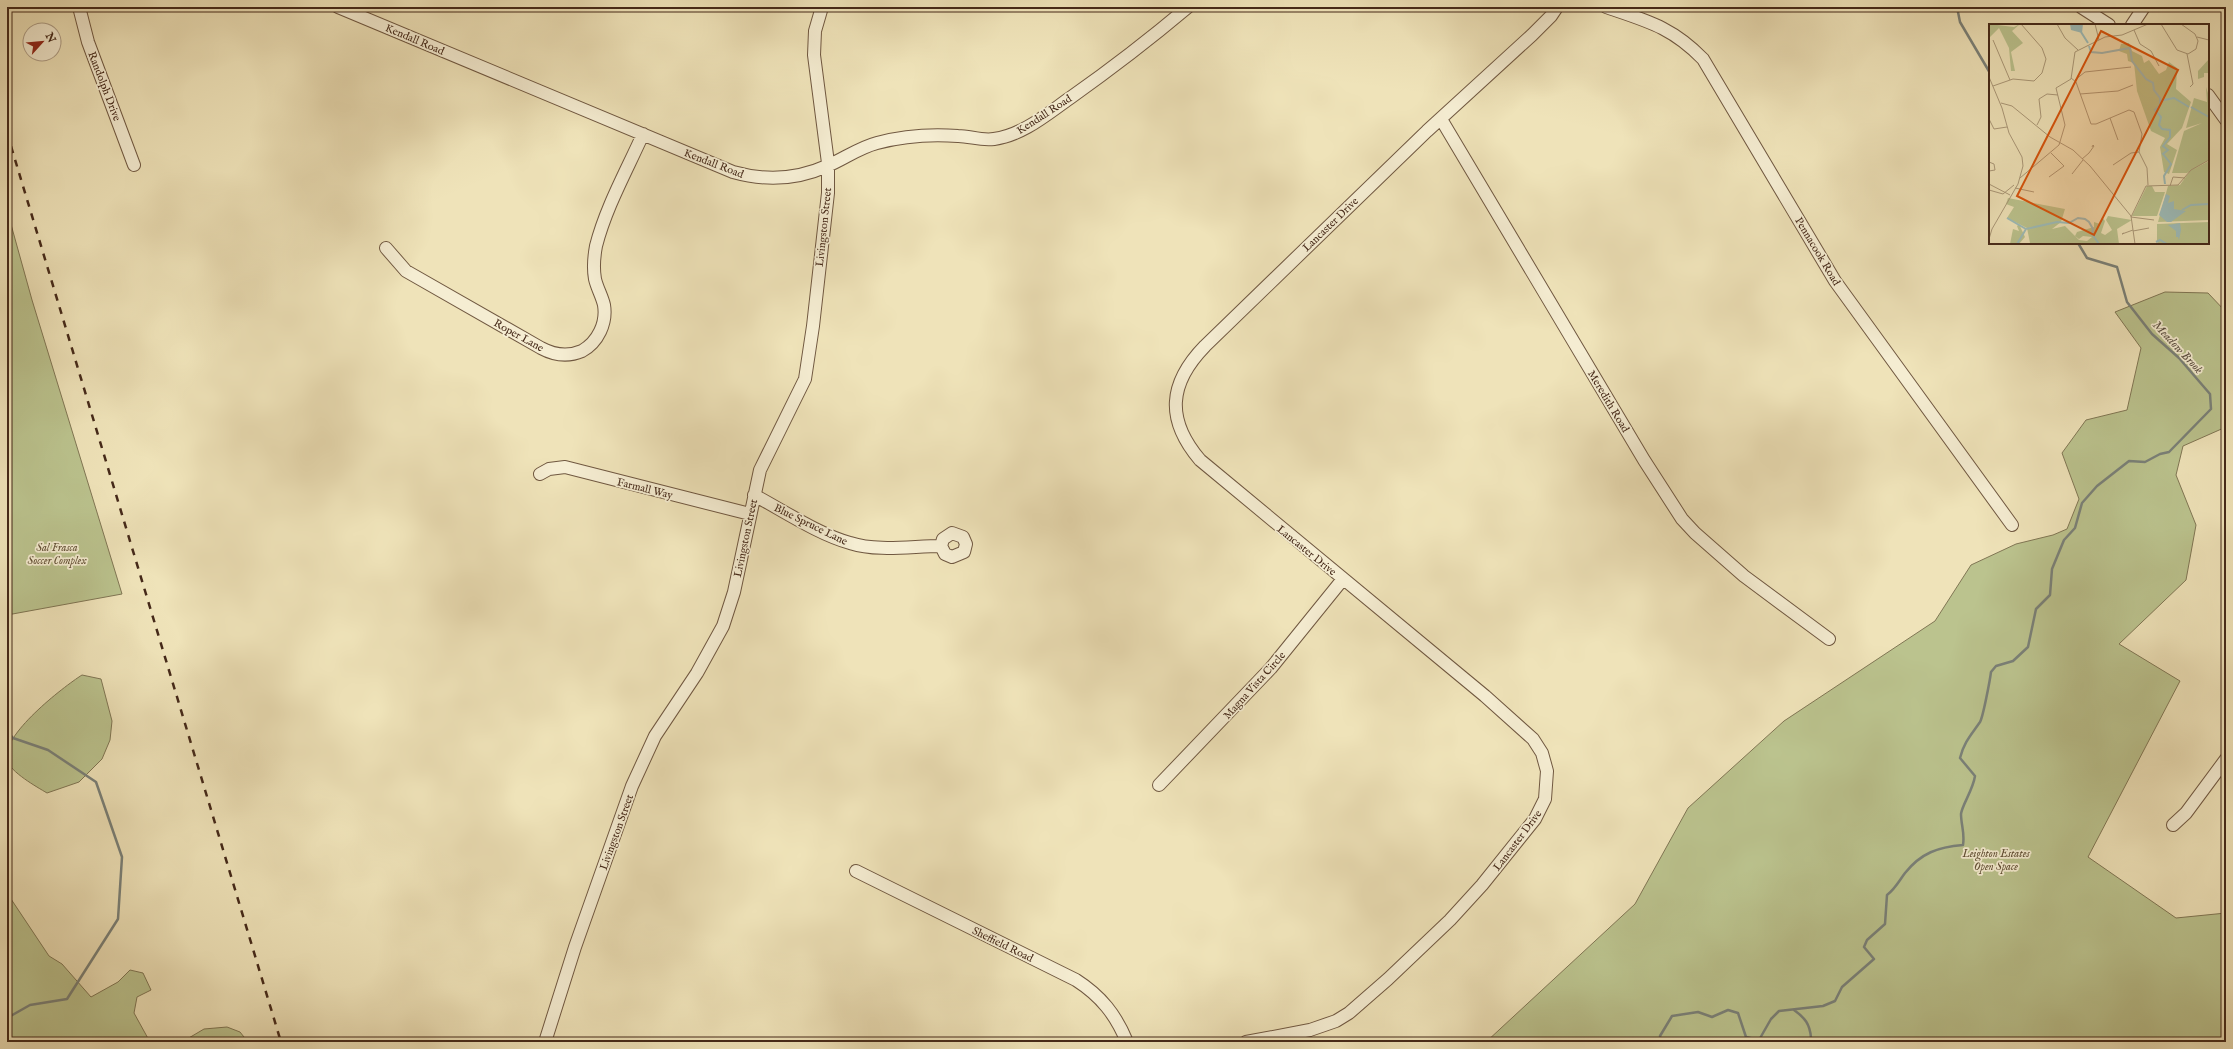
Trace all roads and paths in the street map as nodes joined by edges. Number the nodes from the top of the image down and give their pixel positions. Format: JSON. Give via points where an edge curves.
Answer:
{"nodes":[{"id":1,"x":79,"y":7,"type":"edge"},
{"id":2,"x":338,"y":7,"type":"edge"},
{"id":3,"x":822,"y":7,"type":"edge"},
{"id":4,"x":1188,"y":7,"type":"edge"},
{"id":5,"x":1557,"y":7,"type":"edge"},
{"id":6,"x":1606,"y":7,"type":"edge"},
{"id":7,"x":2080,"y":7,"type":"edge"},
{"id":8,"x":2144,"y":7,"type":"edge"},
{"id":9,"x":2107,"y":24,"type":"edge"},
{"id":10,"x":2133,"y":24,"type":"edge"},
{"id":11,"x":2209,"y":96,"type":"edge"},
{"id":12,"x":1441,"y":119,"type":"junction"},
{"id":13,"x":2226,"y":120,"type":"edge"},
{"id":14,"x":643,"y":134,"type":"junction"},
{"id":15,"x":134,"y":165,"type":"dead end"},
{"id":16,"x":828,"y":166,"type":"junction"},
{"id":17,"x":386,"y":248,"type":"dead end"},
{"id":18,"x":540,"y":474,"type":"dead end"},
{"id":19,"x":754,"y":495,"type":"junction"},
{"id":20,"x":750,"y":514,"type":"junction"},
{"id":21,"x":2012,"y":525,"type":"dead end"},
{"id":22,"x":941,"y":546,"type":"dead end"},
{"id":23,"x":1343,"y":579,"type":"junction"},
{"id":24,"x":1829,"y":639,"type":"dead end"},
{"id":25,"x":2226,"y":760,"type":"edge"},
{"id":26,"x":1159,"y":785,"type":"dead end"},
{"id":27,"x":2173,"y":825,"type":"dead end"},
{"id":28,"x":856,"y":871,"type":"dead end"},
{"id":29,"x":545,"y":1042,"type":"edge"},
{"id":30,"x":1128,"y":1042,"type":"edge"},
{"id":31,"x":1246,"y":1042,"type":"edge"}],
"edges":[{"from":1,"to":15,"type":"street","name":"Randolph Drive","via":[[88,42]]},
{"from":2,"to":14,"type":"street","name":"Kendall Road"},
{"from":3,"to":16,"type":"street","name":"Livingston Street","via":[[815,31],[814,55]]},
{"from":4,"to":16,"type":"street","name":"Kendall Road","via":[[1137,49],[1029,127],[995,139],[981,140],[935,134],[876,143],[852,152]]},
{"from":5,"to":12,"type":"street","name":"Lancaster Drive","via":[[1532,35]]},
{"from":6,"to":21,"type":"street","name":"Pennacook Road","via":[[1670,31],[1687,42],[1703,59],[1835,281]]},
{"from":7,"to":9,"type":"street"},
{"from":8,"to":10,"type":"street"},
{"from":11,"to":13,"type":"street"},
{"from":12,"to":23,"type":"street","name":"Lancaster Drive","via":[[1205,346],[1194,358],[1179,388],[1176,420],[1182,434],[1200,460]]},
{"from":12,"to":24,"type":"street","name":"Meredith Road","via":[[1644,460],[1682,519],[1744,576]]},
{"from":14,"to":16,"type":"street","name":"Kendall Road","via":[[733,172],[754,178],[776,179],[809,173]]},
{"from":14,"to":17,"type":"street","name":"Roper Lane","via":[[604,223],[594,256],[595,279],[605,312],[602,328],[593,342],[580,351],[560,354],[541,348],[411,275],[398,264]]},
{"from":16,"to":19,"type":"street","name":"Livingston Street","via":[[828,194],[805,379],[760,470]]},
{"from":18,"to":20,"type":"street","name":"Farmall Way","via":[[549,469],[565,467]]},
{"from":19,"to":20,"type":"street","name":"Livingston Street"},
{"from":19,"to":22,"type":"street","name":"Blue Spruce Lane","via":[[850,544],[884,547]]},
{"from":20,"to":29,"type":"street","name":"Livingston Street","via":[[734,592],[723,626],[697,672],[655,736],[632,786],[575,947]]},
{"from":23,"to":26,"type":"street","name":"Magna Vista Circle","via":[[1270,668]]},
{"from":23,"to":31,"type":"street","name":"Lancaster Drive","via":[[1533,738],[1545,762],[1547,790],[1543,807],[1535,819],[1482,885],[1450,920],[1349,1013],[1322,1027]]},
{"from":25,"to":27,"type":"street"},
{"from":28,"to":30,"type":"street","name":"Sheffield Road","via":[[1081,983],[1104,1003],[1115,1017]]}]}
